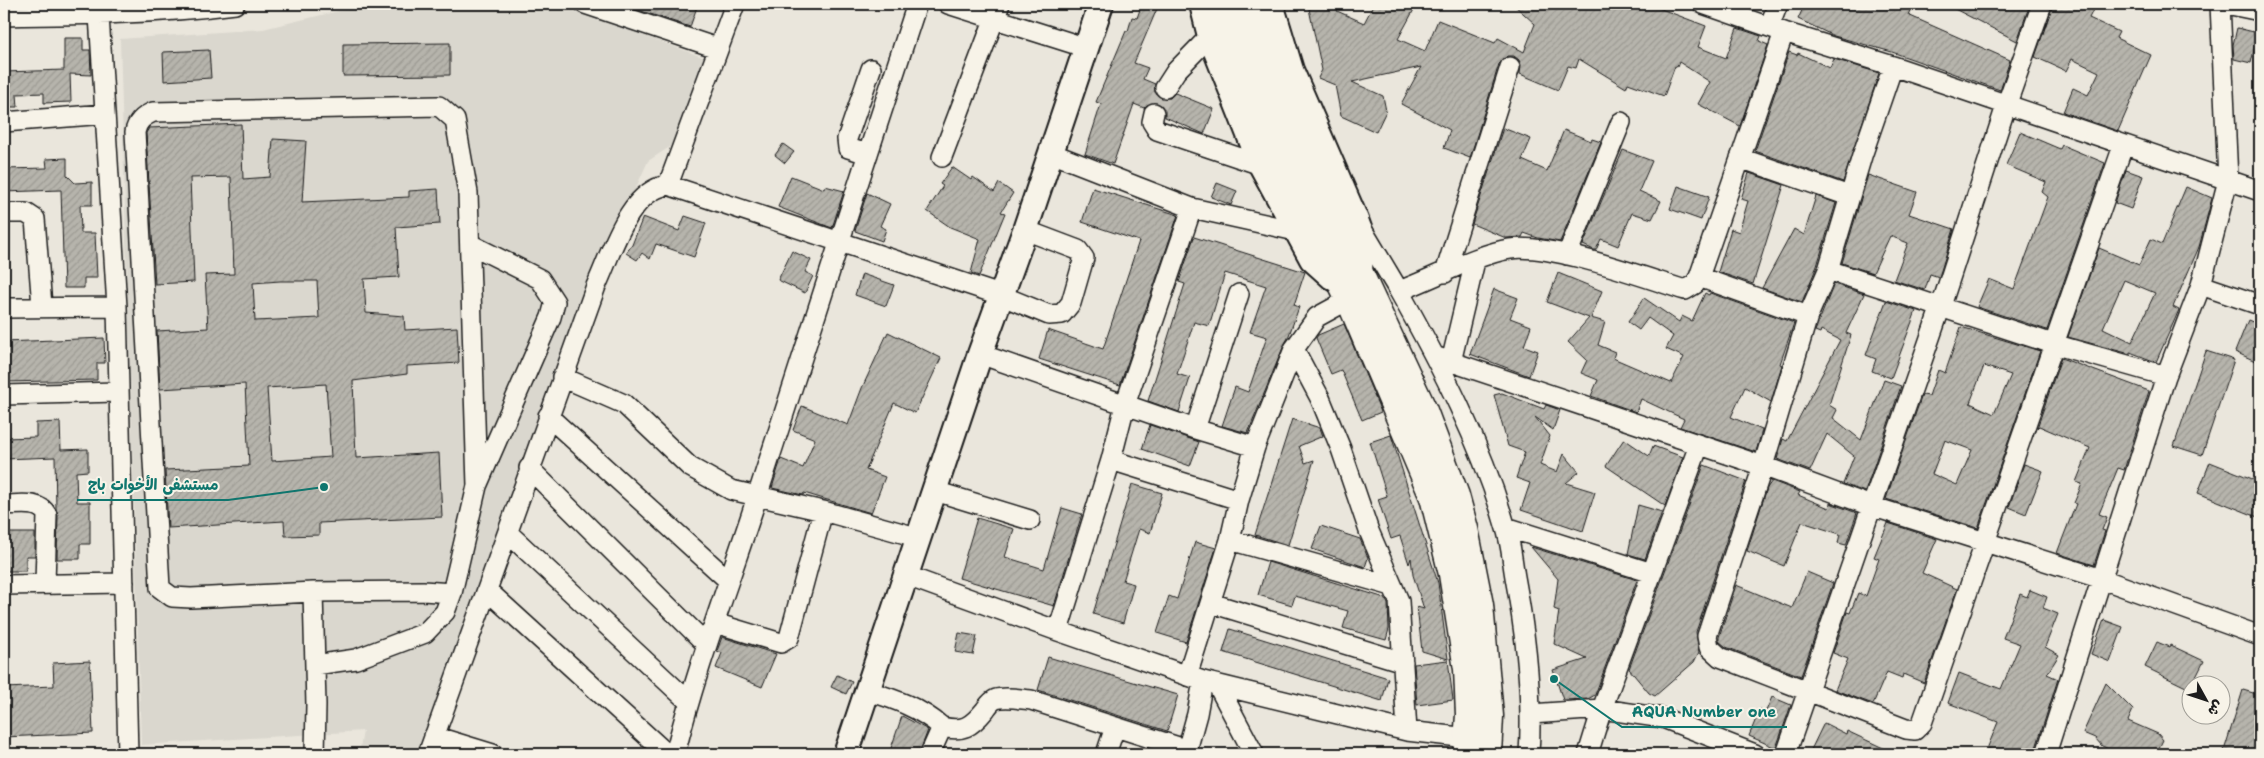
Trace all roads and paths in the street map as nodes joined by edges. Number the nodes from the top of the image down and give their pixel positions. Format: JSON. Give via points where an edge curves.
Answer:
{"nodes":[{"id":1,"x":235,"y":4,"type":"edge"},
{"id":2,"x":585,"y":4,"type":"edge"},
{"id":3,"x":735,"y":4,"type":"edge"},
{"id":4,"x":916,"y":4,"type":"edge"},
{"id":5,"x":948,"y":4,"type":"edge"},
{"id":6,"x":1102,"y":4,"type":"edge"},
{"id":7,"x":1202,"y":4,"type":"edge"},
{"id":8,"x":1221,"y":4,"type":"edge"},
{"id":9,"x":1249,"y":4,"type":"edge"},
{"id":10,"x":1271,"y":4,"type":"edge"},
{"id":11,"x":1703,"y":4,"type":"edge"},
{"id":12,"x":1778,"y":4,"type":"edge"},
{"id":13,"x":2042,"y":4,"type":"edge"},
{"id":14,"x":2220,"y":4,"type":"edge"},
{"id":15,"x":2226,"y":4,"type":"edge"},
{"id":16,"x":97,"y":9,"type":"edge"},
{"id":17,"x":998,"y":11,"type":"edge"},
{"id":18,"x":2260,"y":11,"type":"edge"},
{"id":19,"x":4,"y":16,"type":"edge"},
{"id":20,"x":1777,"y":30,"type":"junction"},
{"id":21,"x":1210,"y":36,"type":"junction"},
{"id":22,"x":717,"y":48,"type":"junction"},
{"id":23,"x":1087,"y":48,"type":"junction"},
{"id":24,"x":1893,"y":66,"type":"junction"},
{"id":25,"x":1510,"y":67,"type":"dead end"},
{"id":26,"x":871,"y":69,"type":"dead end"},
{"id":27,"x":1165,"y":88,"type":"tunnel mouth"},
{"id":28,"x":2006,"y":106,"type":"junction"},
{"id":29,"x":1154,"y":113,"type":"dead end"},
{"id":30,"x":105,"y":114,"type":"junction"},
{"id":31,"x":4,"y":122,"type":"edge"},
{"id":32,"x":1621,"y":122,"type":"dead end"},
{"id":33,"x":2123,"y":146,"type":"junction"},
{"id":34,"x":1051,"y":153,"type":"junction"},
{"id":35,"x":868,"y":154,"type":"junction"},
{"id":36,"x":942,"y":157,"type":"dead end"},
{"id":37,"x":1740,"y":158,"type":"junction"},
{"id":38,"x":1261,"y":165,"type":"junction"},
{"id":39,"x":2228,"y":180,"type":"junction"},
{"id":40,"x":668,"y":185,"type":"junction"},
{"id":41,"x":2260,"y":192,"type":"edge"},
{"id":42,"x":1849,"y":196,"type":"junction"},
{"id":43,"x":1192,"y":208,"type":"junction"},
{"id":44,"x":4,"y":213,"type":"edge"},
{"id":45,"x":1356,"y":220,"type":"junction"},
{"id":46,"x":1025,"y":230,"type":"junction"},
{"id":47,"x":1296,"y":232,"type":"junction"},
{"id":48,"x":839,"y":242,"type":"junction"},
{"id":49,"x":470,"y":244,"type":"junction"},
{"id":50,"x":1567,"y":255,"type":"junction"},
{"id":51,"x":1474,"y":261,"type":"junction"},
{"id":52,"x":1828,"y":270,"type":"junction"},
{"id":53,"x":1445,"y":273,"type":"junction"},
{"id":54,"x":1699,"y":277,"type":"junction"},
{"id":55,"x":2201,"y":285,"type":"junction"},
{"id":56,"x":1351,"y":287,"type":"junction"},
{"id":57,"x":1399,"y":291,"type":"junction"},
{"id":58,"x":1240,"y":294,"type":"dead end"},
{"id":59,"x":1000,"y":295,"type":"junction"},
{"id":60,"x":2260,"y":305,"type":"edge"},
{"id":61,"x":42,"y":306,"type":"junction"},
{"id":62,"x":1942,"y":306,"type":"junction"},
{"id":63,"x":117,"y":307,"type":"junction"},
{"id":64,"x":4,"y":308,"type":"edge"},
{"id":65,"x":1808,"y":316,"type":"junction"},
{"id":66,"x":2052,"y":344,"type":"junction"},
{"id":67,"x":1294,"y":349,"type":"junction"},
{"id":68,"x":980,"y":354,"type":"junction"},
{"id":69,"x":1444,"y":360,"type":"junction"},
{"id":70,"x":2166,"y":376,"type":"junction"},
{"id":71,"x":562,"y":377,"type":"junction"},
{"id":72,"x":117,"y":392,"type":"junction"},
{"id":73,"x":4,"y":395,"type":"edge"},
{"id":74,"x":1126,"y":404,"type":"junction"},
{"id":75,"x":548,"y":416,"type":"junction"},
{"id":76,"x":1195,"y":429,"type":"junction"},
{"id":77,"x":1699,"y":445,"type":"junction"},
{"id":78,"x":1255,"y":447,"type":"junction"},
{"id":79,"x":1111,"y":460,"type":"junction"},
{"id":80,"x":1764,"y":466,"type":"junction"},
{"id":81,"x":529,"y":468,"type":"junction"},
{"id":82,"x":476,"y":486,"type":"junction"},
{"id":83,"x":935,"y":491,"type":"junction"},
{"id":84,"x":757,"y":497,"type":"junction"},
{"id":85,"x":1239,"y":500,"type":"junction"},
{"id":86,"x":4,"y":505,"type":"edge"},
{"id":87,"x":1871,"y":506,"type":"junction"},
{"id":88,"x":823,"y":511,"type":"junction"},
{"id":89,"x":1030,"y":520,"type":"dead end"},
{"id":90,"x":1506,"y":527,"type":"junction"},
{"id":91,"x":508,"y":533,"type":"junction"},
{"id":92,"x":920,"y":538,"type":"junction"},
{"id":93,"x":1230,"y":540,"type":"junction"},
{"id":94,"x":1985,"y":542,"type":"junction"},
{"id":95,"x":1652,"y":573,"type":"junction"},
{"id":96,"x":907,"y":576,"type":"junction"},
{"id":97,"x":2102,"y":579,"type":"junction"},
{"id":98,"x":728,"y":580,"type":"junction"},
{"id":99,"x":45,"y":583,"type":"junction"},
{"id":100,"x":124,"y":583,"type":"junction"},
{"id":101,"x":4,"y":585,"type":"edge"},
{"id":102,"x":1392,"y":586,"type":"junction"},
{"id":103,"x":488,"y":591,"type":"junction"},
{"id":104,"x":314,"y":592,"type":"junction"},
{"id":105,"x":452,"y":593,"type":"junction"},
{"id":106,"x":1211,"y":604,"type":"junction"},
{"id":107,"x":715,"y":623,"type":"junction"},
{"id":108,"x":1058,"y":631,"type":"junction"},
{"id":109,"x":2260,"y":636,"type":"edge"},
{"id":110,"x":706,"y":644,"type":"junction"},
{"id":111,"x":1403,"y":662,"type":"junction"},
{"id":112,"x":315,"y":665,"type":"junction"},
{"id":113,"x":1203,"y":681,"type":"junction"},
{"id":114,"x":868,"y":691,"type":"junction"},
{"id":115,"x":1807,"y":691,"type":"junction"},
{"id":116,"x":688,"y":701,"type":"junction"},
{"id":117,"x":1602,"y":709,"type":"junction"},
{"id":118,"x":1531,"y":714,"type":"junction"},
{"id":119,"x":942,"y":727,"type":"junction"},
{"id":120,"x":1116,"y":727,"type":"junction"},
{"id":121,"x":1407,"y":731,"type":"junction"},
{"id":122,"x":434,"y":736,"type":"junction"},
{"id":123,"x":1474,"y":749,"type":"edge"},
{"id":124,"x":1187,"y":752,"type":"edge"},
{"id":125,"x":128,"y":754,"type":"edge"},
{"id":126,"x":315,"y":754,"type":"edge"},
{"id":127,"x":428,"y":754,"type":"edge"},
{"id":128,"x":493,"y":754,"type":"edge"},
{"id":129,"x":667,"y":754,"type":"edge"},
{"id":130,"x":675,"y":754,"type":"edge"},
{"id":131,"x":846,"y":754,"type":"edge"},
{"id":132,"x":930,"y":754,"type":"edge"},
{"id":133,"x":1106,"y":754,"type":"edge"},
{"id":134,"x":1254,"y":754,"type":"edge"},
{"id":135,"x":1529,"y":754,"type":"edge"},
{"id":136,"x":1588,"y":754,"type":"edge"},
{"id":137,"x":1755,"y":754,"type":"edge"},
{"id":138,"x":1786,"y":754,"type":"edge"},
{"id":139,"x":2046,"y":754,"type":"edge"}],
"edges":[{"from":1,"to":16,"type":"street","via":[[188,10]]},
{"from":2,"to":22,"type":"street"},
{"from":3,"to":22,"type":"street"},
{"from":4,"to":35,"type":"street"},
{"from":5,"to":17,"type":"street"},
{"from":6,"to":23,"type":"main road"},
{"from":7,"to":21,"type":"main road"},
{"from":8,"to":56,"type":"highway","via":[[1259,110]]},
{"from":9,"to":56,"type":"highway","via":[[1272,83]]},
{"from":10,"to":45,"type":"main road","via":[[1291,70]]},
{"from":11,"to":20,"type":"street"},
{"from":12,"to":20,"type":"street"},
{"from":13,"to":28,"type":"street"},
{"from":14,"to":39,"type":"street"},
{"from":15,"to":18,"type":"street"},
{"from":16,"to":19,"type":"street"},
{"from":16,"to":30,"type":"street"},
{"from":17,"to":23,"type":"street"},
{"from":17,"to":36,"type":"street"},
{"from":20,"to":24,"type":"street"},
{"from":20,"to":37,"type":"street"},
{"from":21,"to":27,"type":"street","via":[[1176,71]]},
{"from":21,"to":38,"type":"main road"},
{"from":22,"to":40,"type":"street"},
{"from":23,"to":34,"type":"main road"},
{"from":24,"to":28,"type":"street"},
{"from":24,"to":42,"type":"street"},
{"from":25,"to":53,"type":"street"},
{"from":26,"to":35,"type":"street","via":[[847,139],[848,148]]},
{"from":28,"to":33,"type":"street"},
{"from":28,"to":62,"type":"street"},
{"from":29,"to":38,"type":"street","via":[[1152,122],[1156,130]]},
{"from":30,"to":31,"type":"street"},
{"from":30,"to":63,"type":"street"},
{"from":32,"to":50,"type":"street"},
{"from":33,"to":39,"type":"street"},
{"from":33,"to":66,"type":"street"},
{"from":34,"to":43,"type":"street"},
{"from":34,"to":46,"type":"main road"},
{"from":35,"to":48,"type":"street"},
{"from":37,"to":42,"type":"street"},
{"from":37,"to":54,"type":"street"},
{"from":38,"to":47,"type":"main road"},
{"from":39,"to":41,"type":"street"},
{"from":39,"to":55,"type":"street"},
{"from":40,"to":48,"type":"street"},
{"from":40,"to":71,"type":"street","via":[[649,191],[630,212],[596,286]]},
{"from":42,"to":52,"type":"street"},
{"from":43,"to":47,"type":"street"},
{"from":43,"to":74,"type":"street"},
{"from":44,"to":61,"type":"street","via":[[26,213],[35,219]]},
{"from":45,"to":56,"type":"main road","via":[[1361,234]]},
{"from":45,"to":57,"type":"street"},
{"from":46,"to":59,"type":"main road"},
{"from":46,"to":59,"type":"street","via":[[1078,250],[1084,258],[1071,303],[1062,314],[1049,314]]},
{"from":47,"to":56,"type":"main road","via":[[1316,263]]},
{"from":48,"to":59,"type":"street"},
{"from":48,"to":84,"type":"street"},
{"from":49,"to":82,"type":"street"},
{"from":49,"to":82,"type":"street","via":[[540,279],[555,302],[548,326]]},
{"from":49,"to":104,"type":"street","via":[[468,193],[455,120],[439,106],[153,112],[136,126],[160,588],[172,597],[191,598]]},
{"from":50,"to":51,"type":"street","via":[[1511,249]]},
{"from":50,"to":54,"type":"street","via":[[1685,290]]},
{"from":51,"to":53,"type":"street"},
{"from":51,"to":69,"type":"street"},
{"from":52,"to":62,"type":"street"},
{"from":52,"to":65,"type":"street"},
{"from":53,"to":57,"type":"street"},
{"from":54,"to":65,"type":"street"},
{"from":55,"to":60,"type":"street"},
{"from":55,"to":70,"type":"street"},
{"from":56,"to":67,"type":"street","via":[[1318,317]]},
{"from":56,"to":123,"type":"highway","via":[[1434,497],[1445,536],[1468,669]]},
{"from":57,"to":69,"type":"street"},
{"from":58,"to":76,"type":"street"},
{"from":59,"to":68,"type":"main road"},
{"from":61,"to":63,"type":"street"},
{"from":61,"to":64,"type":"street"},
{"from":62,"to":66,"type":"street"},
{"from":62,"to":87,"type":"street"},
{"from":63,"to":72,"type":"street"},
{"from":65,"to":80,"type":"street"},
{"from":66,"to":70,"type":"street"},
{"from":66,"to":94,"type":"street"},
{"from":67,"to":78,"type":"street"},
{"from":67,"to":102,"type":"street","via":[[1320,398]]},
{"from":68,"to":74,"type":"street"},
{"from":68,"to":83,"type":"main road"},
{"from":69,"to":77,"type":"street"},
{"from":69,"to":90,"type":"street"},
{"from":70,"to":97,"type":"street"},
{"from":71,"to":75,"type":"street"},
{"from":71,"to":84,"type":"street","via":[[624,404],[690,466],[732,490]]},
{"from":72,"to":73,"type":"street"},
{"from":72,"to":100,"type":"street"},
{"from":74,"to":76,"type":"street"},
{"from":74,"to":79,"type":"street"},
{"from":75,"to":81,"type":"street"},
{"from":75,"to":98,"type":"street"},
{"from":76,"to":78,"type":"street"},
{"from":77,"to":80,"type":"street"},
{"from":77,"to":95,"type":"street"},
{"from":78,"to":85,"type":"street"},
{"from":79,"to":85,"type":"street"},
{"from":79,"to":108,"type":"street"},
{"from":80,"to":87,"type":"street"},
{"from":80,"to":115,"type":"street","via":[[1706,636],[1707,642],[1720,657]]},
{"from":81,"to":91,"type":"street"},
{"from":81,"to":110,"type":"street"},
{"from":82,"to":105,"type":"street"},
{"from":83,"to":89,"type":"street"},
{"from":83,"to":92,"type":"main road"},
{"from":84,"to":88,"type":"street"},
{"from":84,"to":98,"type":"street"},
{"from":85,"to":93,"type":"street"},
{"from":86,"to":99,"type":"street","via":[[36,506],[45,510]]},
{"from":87,"to":94,"type":"street"},
{"from":87,"to":115,"type":"street"},
{"from":88,"to":92,"type":"street"},
{"from":88,"to":107,"type":"street","via":[[789,638],[781,643]]},
{"from":90,"to":95,"type":"street"},
{"from":90,"to":118,"type":"street","via":[[1524,627]]},
{"from":91,"to":103,"type":"street"},
{"from":91,"to":116,"type":"street"},
{"from":92,"to":96,"type":"main road"},
{"from":93,"to":102,"type":"street"},
{"from":93,"to":106,"type":"street"},
{"from":94,"to":97,"type":"street"},
{"from":94,"to":115,"type":"street","via":[[1919,728],[1909,730]]},
{"from":95,"to":117,"type":"street"},
{"from":96,"to":108,"type":"street"},
{"from":96,"to":114,"type":"main road"},
{"from":97,"to":109,"type":"street"},
{"from":97,"to":139,"type":"street"},
{"from":98,"to":107,"type":"street"},
{"from":99,"to":100,"type":"street"},
{"from":99,"to":101,"type":"street"},
{"from":100,"to":125,"type":"street"},
{"from":102,"to":111,"type":"street","via":[[1401,614]]},
{"from":103,"to":122,"type":"street"},
{"from":103,"to":129,"type":"street"},
{"from":104,"to":105,"type":"street"},
{"from":104,"to":112,"type":"street"},
{"from":105,"to":112,"type":"street","via":[[444,612],[425,633],[356,659]]},
{"from":106,"to":111,"type":"street"},
{"from":106,"to":113,"type":"street"},
{"from":107,"to":110,"type":"street"},
{"from":108,"to":113,"type":"street"},
{"from":110,"to":116,"type":"street"},
{"from":111,"to":121,"type":"street"},
{"from":112,"to":126,"type":"street"},
{"from":113,"to":121,"type":"street"},
{"from":113,"to":124,"type":"street"},
{"from":113,"to":134,"type":"street"},
{"from":114,"to":119,"type":"street","via":[[895,699]]},
{"from":114,"to":131,"type":"main road"},
{"from":115,"to":138,"type":"street"},
{"from":116,"to":130,"type":"street"},
{"from":117,"to":118,"type":"street"},
{"from":117,"to":136,"type":"street"},
{"from":117,"to":137,"type":"street","via":[[1663,718]]},
{"from":118,"to":135,"type":"street"},
{"from":119,"to":120,"type":"street","via":[[961,730],[990,704],[1004,698],[1031,700]]},
{"from":119,"to":132,"type":"street"},
{"from":120,"to":124,"type":"street"},
{"from":120,"to":133,"type":"street"},
{"from":121,"to":123,"type":"street"},
{"from":122,"to":127,"type":"street"},
{"from":122,"to":128,"type":"street"}]}
